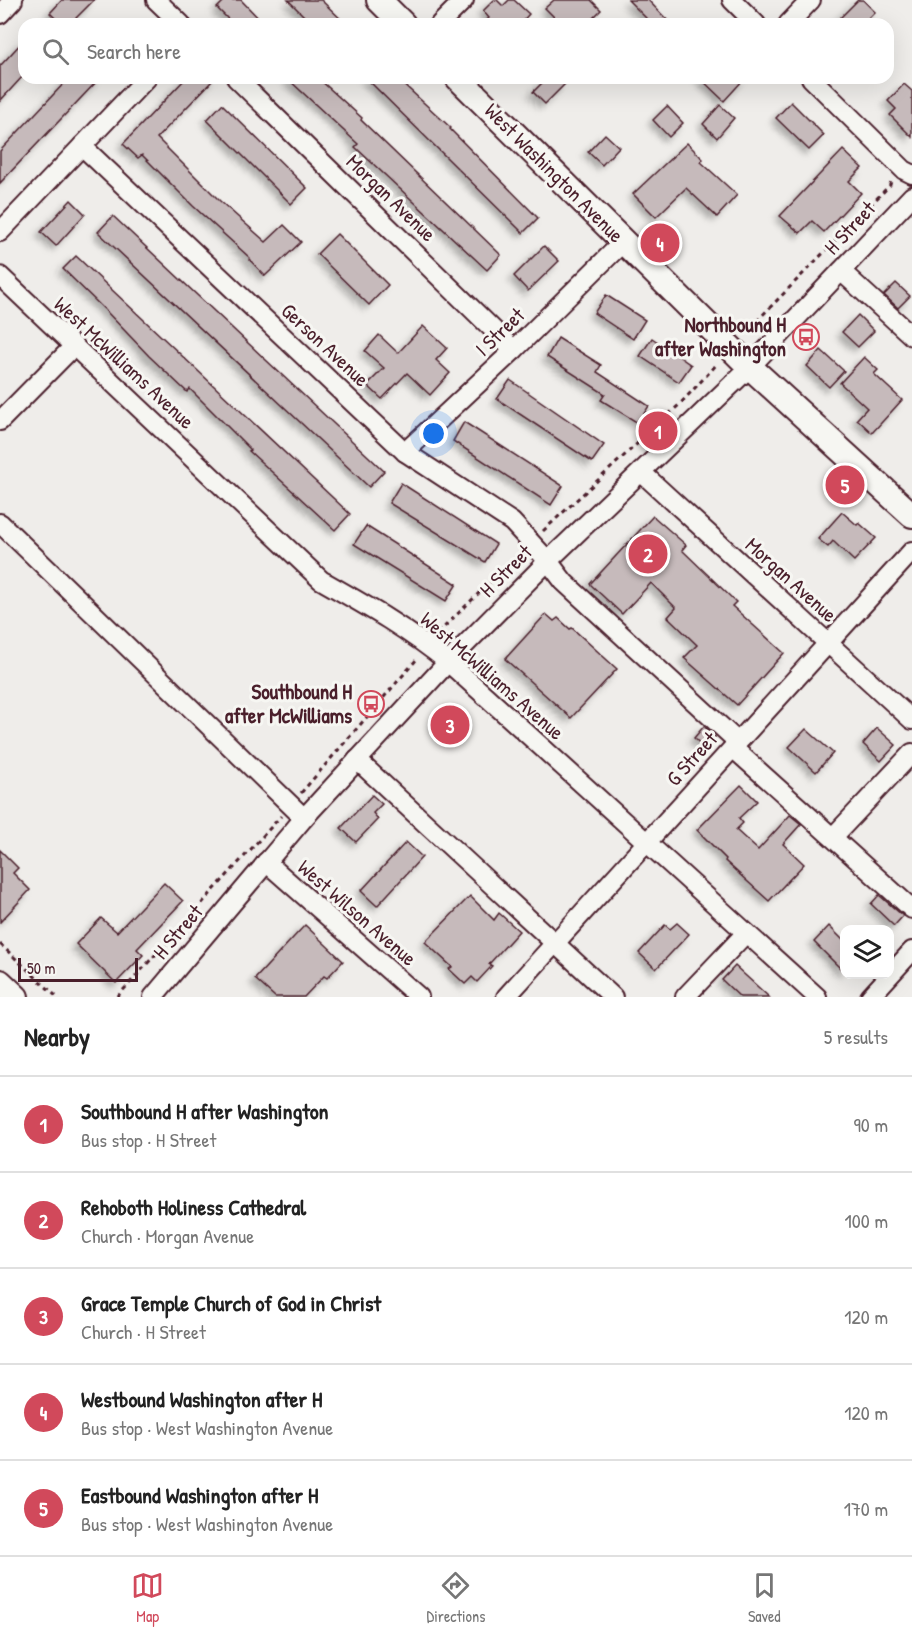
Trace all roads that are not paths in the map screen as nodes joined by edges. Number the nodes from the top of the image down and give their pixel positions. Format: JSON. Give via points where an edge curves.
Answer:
{"nodes":[{"id":1,"x":13,"y":0,"type":"edge"},
{"id":2,"x":156,"y":0,"type":"edge"},
{"id":3,"x":379,"y":0,"type":"edge"},
{"id":4,"x":464,"y":0,"type":"edge"},
{"id":5,"x":732,"y":0,"type":"edge"},
{"id":6,"x":811,"y":0,"type":"edge"},
{"id":7,"x":0,"y":14,"type":"edge"},
{"id":8,"x":175,"y":18,"type":"edge"},
{"id":9,"x":397,"y":18,"type":"edge"},
{"id":10,"x":446,"y":18,"type":"edge"},
{"id":11,"x":750,"y":18,"type":"edge"},
{"id":12,"x":794,"y":18,"type":"edge"},
{"id":13,"x":141,"y":84,"type":"edge"},
{"id":14,"x":242,"y":84,"type":"edge"},
{"id":15,"x":464,"y":84,"type":"edge"},
{"id":16,"x":817,"y":84,"type":"edge"},
{"id":17,"x":82,"y":146,"type":"junction"},
{"id":18,"x":912,"y":174,"type":"edge"},
{"id":19,"x":912,"y":196,"type":"edge"},
{"id":20,"x":0,"y":232,"type":"edge"},
{"id":21,"x":624,"y":242,"type":"junction"},
{"id":22,"x":841,"y":271,"type":"junction"},
{"id":23,"x":0,"y":276,"type":"edge"},
{"id":24,"x":912,"y":336,"type":"edge"},
{"id":25,"x":74,"y":346,"type":"junction"},
{"id":26,"x":514,"y":350,"type":"junction"},
{"id":27,"x":750,"y":367,"type":"junction"},
{"id":28,"x":0,"y":421,"type":"edge"},
{"id":29,"x":405,"y":452,"type":"junction"},
{"id":30,"x":640,"y":472,"type":"junction"},
{"id":31,"x":912,"y":515,"type":"edge"},
{"id":32,"x":0,"y":523,"type":"edge"},
{"id":33,"x":912,"y":551,"type":"edge"},
{"id":34,"x":548,"y":561,"type":"junction"},
{"id":35,"x":828,"y":644,"type":"junction"},
{"id":36,"x":447,"y":662,"type":"junction"},
{"id":37,"x":912,"y":720,"type":"edge"},
{"id":38,"x":736,"y":745,"type":"junction"},
{"id":39,"x":912,"y":753,"type":"edge"},
{"id":40,"x":357,"y":760,"type":"junction"},
{"id":41,"x":304,"y":818,"type":"junction"},
{"id":42,"x":833,"y":837,"type":"junction"},
{"id":43,"x":646,"y":843,"type":"junction"},
{"id":44,"x":266,"y":862,"type":"junction"},
{"id":45,"x":912,"y":909,"type":"edge"},
{"id":46,"x":746,"y":933,"type":"junction"},
{"id":47,"x":556,"y":942,"type":"junction"},
{"id":48,"x":912,"y":951,"type":"edge"},
{"id":49,"x":0,"y":982,"type":"edge"},
{"id":50,"x":16,"y":997,"type":"edge"},
{"id":51,"x":153,"y":997,"type":"edge"},
{"id":52,"x":419,"y":997,"type":"edge"},
{"id":53,"x":506,"y":997,"type":"edge"},
{"id":54,"x":613,"y":997,"type":"edge"},
{"id":55,"x":685,"y":997,"type":"edge"},
{"id":56,"x":817,"y":997,"type":"edge"},
{"id":57,"x":870,"y":997,"type":"edge"}],
"edges":[{"from":1,"to":7,"type":"street"},
{"from":2,"to":8,"type":"street"},
{"from":3,"to":9,"type":"main road"},
{"from":4,"to":10,"type":"street"},
{"from":5,"to":11,"type":"street"},
{"from":6,"to":12,"type":"street"},
{"from":13,"to":17,"type":"street"},
{"from":14,"to":26,"type":"street","name":"Morgan Avenue"},
{"from":15,"to":21,"type":"main road","name":"West Washington Avenue"},
{"from":16,"to":18,"type":"street"},
{"from":17,"to":20,"type":"street"},
{"from":17,"to":29,"type":"street","name":"Gerson Avenue"},
{"from":19,"to":22,"type":"street","name":"H Street"},
{"from":21,"to":26,"type":"street","name":"I Street"},
{"from":21,"to":27,"type":"main road","name":"West Washington Avenue"},
{"from":22,"to":24,"type":"street"},
{"from":22,"to":27,"type":"street","name":"H Street"},
{"from":23,"to":25,"type":"street","name":"West McWilliams Avenue"},
{"from":25,"to":28,"type":"street"},
{"from":25,"to":36,"type":"street","name":"West McWilliams Avenue","via":[[321,580],[385,616]]},
{"from":26,"to":29,"type":"street","name":"I Street"},
{"from":27,"to":30,"type":"street","name":"H Street"},
{"from":27,"to":31,"type":"main road","name":"West Washington Avenue"},
{"from":29,"to":34,"type":"street","name":"Gerson Avenue","via":[[512,522]]},
{"from":30,"to":34,"type":"street","name":"H Street"},
{"from":30,"to":35,"type":"street","name":"Morgan Avenue"},
{"from":32,"to":41,"type":"street"},
{"from":33,"to":35,"type":"street","name":"G Street"},
{"from":34,"to":36,"type":"street","name":"H Street"},
{"from":34,"to":38,"type":"street","name":"Gerson Avenue","via":[[564,582]]},
{"from":35,"to":37,"type":"street","name":"Morgan Avenue"},
{"from":35,"to":38,"type":"street","name":"G Street"},
{"from":36,"to":40,"type":"street","name":"H Street"},
{"from":36,"to":43,"type":"street","name":"West McWilliams Avenue"},
{"from":38,"to":42,"type":"street","name":"Gerson Avenue"},
{"from":38,"to":43,"type":"street","name":"G Street"},
{"from":39,"to":42,"type":"street"},
{"from":40,"to":41,"type":"street","name":"H Street"},
{"from":40,"to":47,"type":"street"},
{"from":41,"to":44,"type":"street","name":"H Street"},
{"from":42,"to":45,"type":"street","name":"Gerson Avenue"},
{"from":43,"to":46,"type":"street","name":"West McWilliams Avenue"},
{"from":43,"to":47,"type":"street","name":"G Street"},
{"from":44,"to":51,"type":"street","name":"H Street"},
{"from":44,"to":52,"type":"street","name":"West Wilson Avenue"},
{"from":46,"to":55,"type":"street"},
{"from":46,"to":56,"type":"street","name":"West McWilliams Avenue"},
{"from":47,"to":53,"type":"street","name":"G Street"},
{"from":47,"to":54,"type":"street"},
{"from":48,"to":57,"type":"street"},
{"from":49,"to":50,"type":"main road"}]}
